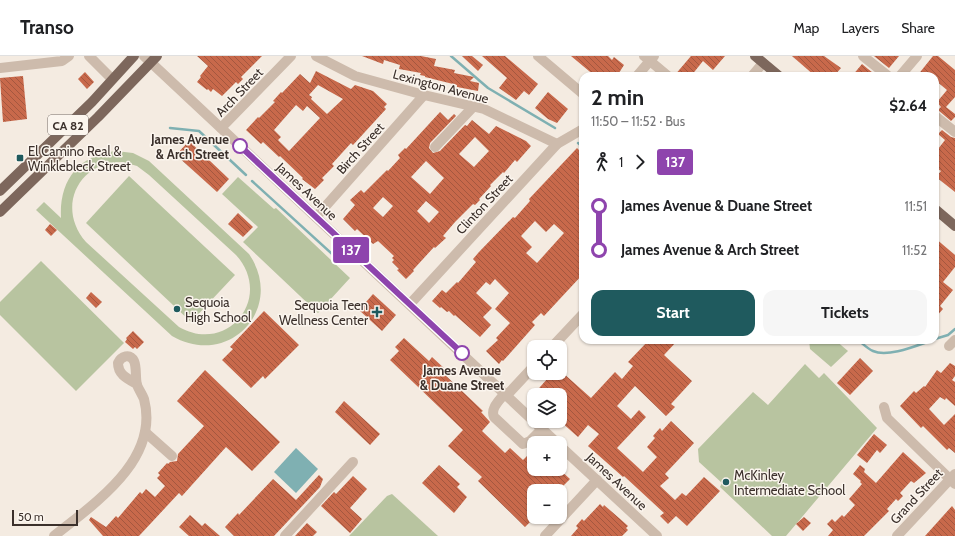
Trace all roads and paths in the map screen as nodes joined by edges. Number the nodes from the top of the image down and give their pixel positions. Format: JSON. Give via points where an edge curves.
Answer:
{"nodes":[{"id":1,"x":69,"y":56,"type":"edge"},
{"id":2,"x":89,"y":56,"type":"edge"},
{"id":3,"x":134,"y":56,"type":"edge"},
{"id":4,"x":291,"y":56,"type":"edge"},
{"id":5,"x":316,"y":56,"type":"edge"},
{"id":6,"x":538,"y":56,"type":"edge"},
{"id":7,"x":755,"y":56,"type":"edge"},
{"id":8,"x":863,"y":56,"type":"edge"},
{"id":9,"x":917,"y":56,"type":"edge"},
{"id":10,"x":151,"y":58,"type":"edge"},
{"id":11,"x":649,"y":58,"type":"edge"},
{"id":12,"x":763,"y":63,"type":"junction"},
{"id":13,"x":0,"y":68,"type":"edge"},
{"id":14,"x":640,"y":72,"type":"edge"},
{"id":15,"x":664,"y":72,"type":"edge"},
{"id":16,"x":755,"y":72,"type":"edge"},
{"id":17,"x":773,"y":72,"type":"edge"},
{"id":18,"x":883,"y":72,"type":"edge"},
{"id":19,"x":903,"y":72,"type":"edge"},
{"id":20,"x":112,"y":79,"type":"junction"},
{"id":21,"x":579,"y":91,"type":"edge"},
{"id":22,"x":424,"y":96,"type":"junction"},
{"id":23,"x":473,"y":107,"type":"junction"},
{"id":24,"x":939,"y":119,"type":"edge"},
{"id":25,"x":221,"y":128,"type":"junction"},
{"id":26,"x":579,"y":131,"type":"edge"},
{"id":27,"x":955,"y":132,"type":"edge"},
{"id":28,"x":557,"y":144,"type":"junction"},
{"id":29,"x":436,"y":147,"type":"dead end"},
{"id":30,"x":0,"y":191,"type":"edge"},
{"id":31,"x":0,"y":212,"type":"edge"},
{"id":32,"x":939,"y":212,"type":"edge"},
{"id":33,"x":316,"y":217,"type":"junction"},
{"id":34,"x":955,"y":226,"type":"edge"},
{"id":35,"x":410,"y":304,"type":"junction"},
{"id":36,"x":579,"y":318,"type":"edge"},
{"id":37,"x":559,"y":340,"type":"edge"},
{"id":38,"x":527,"y":373,"type":"edge"},
{"id":39,"x":137,"y":384,"type":"dead end"},
{"id":40,"x":506,"y":394,"type":"junction"},
{"id":41,"x":884,"y":407,"type":"dead end"},
{"id":42,"x":542,"y":429,"type":"junction"},
{"id":43,"x":145,"y":432,"type":"junction"},
{"id":44,"x":550,"y":436,"type":"edge"},
{"id":45,"x":567,"y":452,"type":"edge"},
{"id":46,"x":172,"y":456,"type":"dead end"},
{"id":47,"x":353,"y":462,"type":"dead end"},
{"id":48,"x":953,"y":479,"type":"edge"},
{"id":49,"x":597,"y":480,"type":"junction"},
{"id":50,"x":54,"y":536,"type":"edge"},
{"id":51,"x":285,"y":536,"type":"edge"},
{"id":52,"x":544,"y":536,"type":"edge"},
{"id":53,"x":656,"y":536,"type":"edge"},
{"id":54,"x":897,"y":536,"type":"edge"}],
"edges":[{"from":1,"to":13,"type":"street","via":[[62,61]]},
{"from":2,"to":20,"type":"street"},
{"from":3,"to":20,"type":"main road","number":"CA 82"},
{"from":4,"to":25,"type":"street","name":"Arch Street"},
{"from":5,"to":22,"type":"street","name":"Lexington Avenue","via":[[355,76]]},
{"from":6,"to":21,"type":"street"},
{"from":7,"to":12,"type":"main road"},
{"from":8,"to":18,"type":"street"},
{"from":9,"to":19,"type":"street"},
{"from":10,"to":25,"type":"street","name":"James Avenue"},
{"from":10,"to":31,"type":"main road","number":"CA 82"},
{"from":11,"to":14,"type":"street"},
{"from":11,"to":15,"type":"street"},
{"from":12,"to":16,"type":"street"},
{"from":12,"to":17,"type":"main road"},
{"from":20,"to":30,"type":"main road","number":"CA 82","via":[[92,102]]},
{"from":22,"to":23,"type":"street","name":"Lexington Avenue"},
{"from":22,"to":33,"type":"street","name":"Birch Street"},
{"from":23,"to":28,"type":"street","name":"Lexington Avenue","via":[[484,109]]},
{"from":23,"to":29,"type":"street"},
{"from":24,"to":27,"type":"street"},
{"from":25,"to":33,"type":"street","name":"James Avenue"},
{"from":26,"to":28,"type":"street","name":"Clinton Street"},
{"from":28,"to":35,"type":"street","name":"Clinton Street"},
{"from":32,"to":34,"type":"main road"},
{"from":33,"to":35,"type":"street","name":"James Avenue"},
{"from":35,"to":40,"type":"street","name":"James Avenue"},
{"from":36,"to":37,"type":"street"},
{"from":38,"to":40,"type":"street"},
{"from":39,"to":43,"type":"street","via":[[144,398]]},
{"from":40,"to":42,"type":"street","name":"James Avenue"},
{"from":40,"to":42,"type":"street","via":[[493,409],[494,416],[523,444]]},
{"from":41,"to":48,"type":"street","via":[[887,418]]},
{"from":42,"to":44,"type":"street","name":"James Avenue"},
{"from":43,"to":46,"type":"street"},
{"from":43,"to":50,"type":"street","via":[[137,456],[123,475],[91,507]]},
{"from":45,"to":49,"type":"street","name":"James Avenue"},
{"from":47,"to":51,"type":"street"},
{"from":48,"to":54,"type":"street","name":"Grand Street"},
{"from":49,"to":52,"type":"street"},
{"from":49,"to":53,"type":"street","name":"James Avenue"}]}
